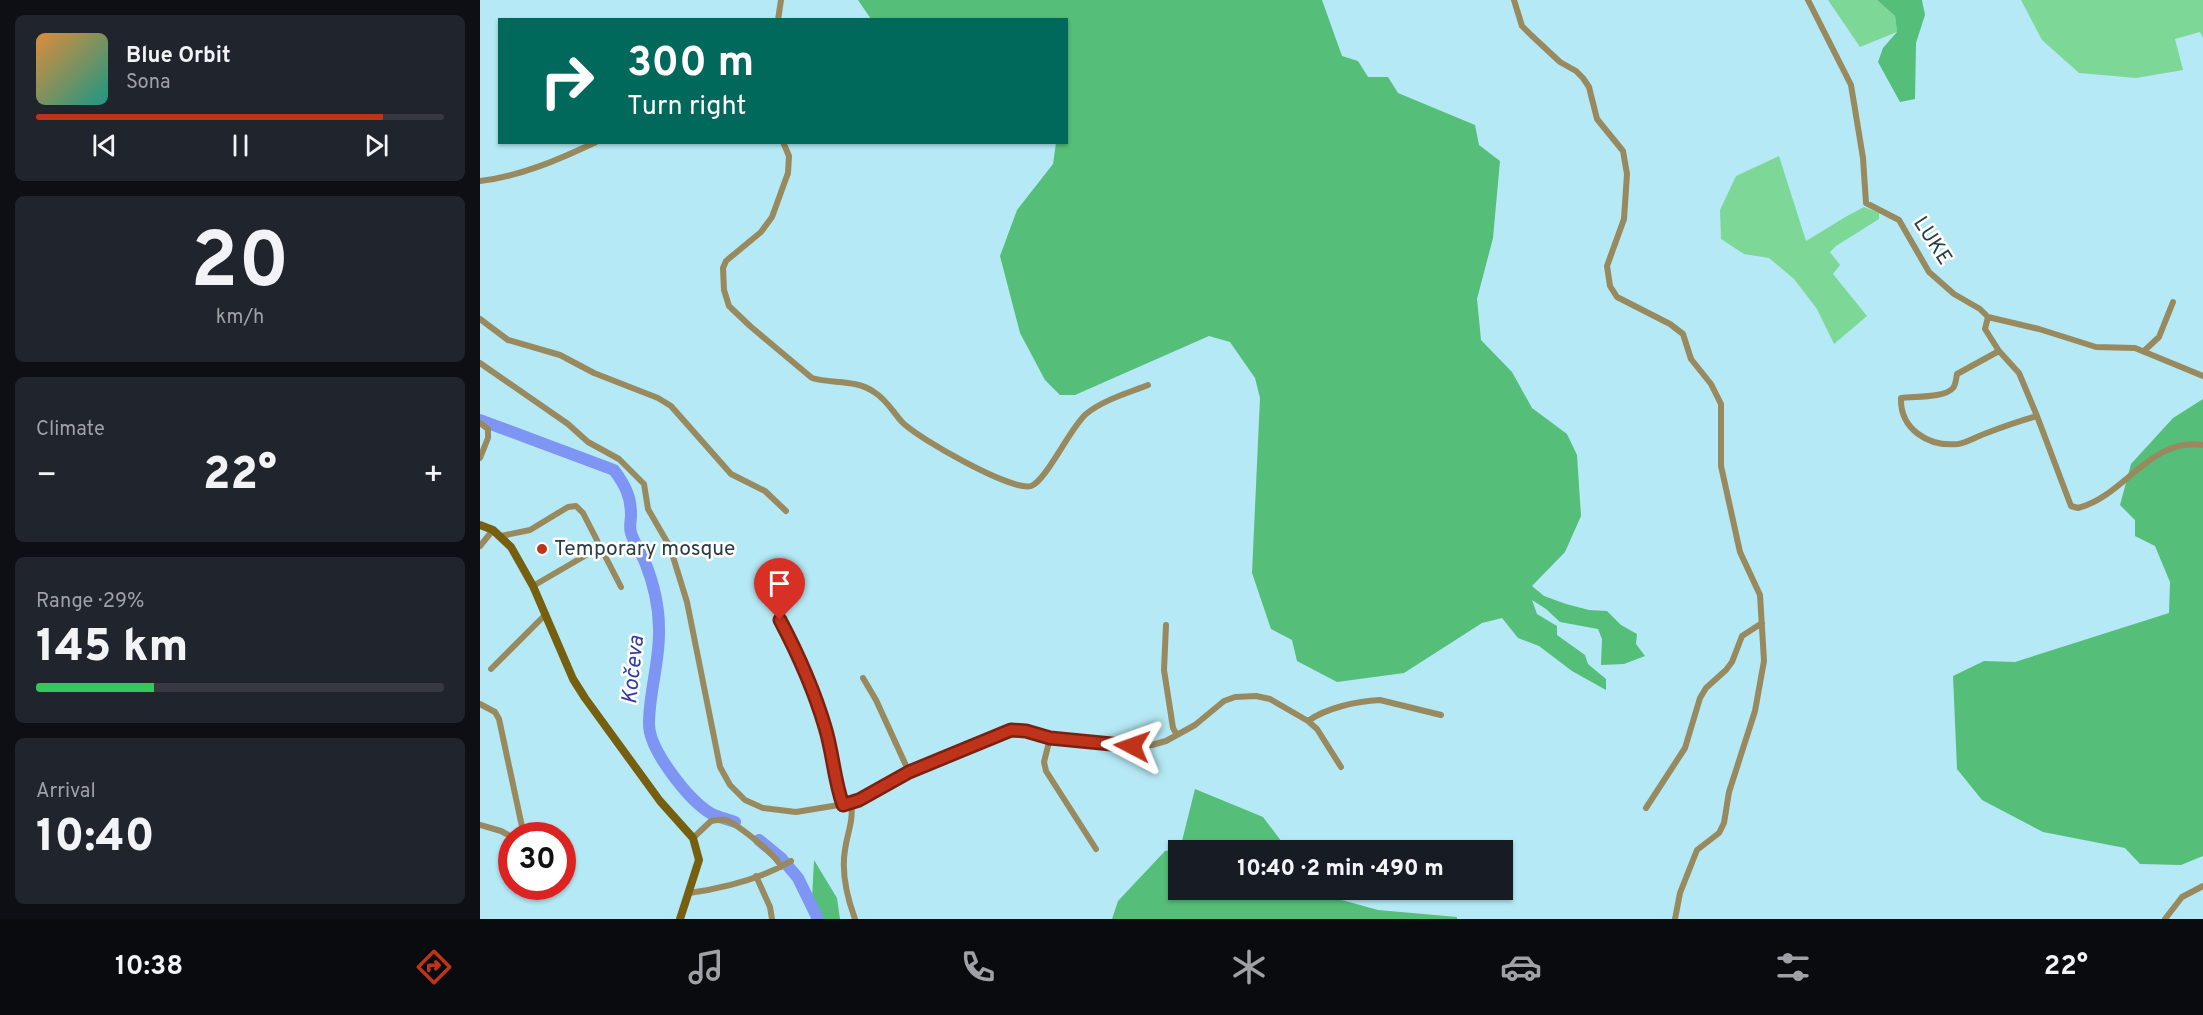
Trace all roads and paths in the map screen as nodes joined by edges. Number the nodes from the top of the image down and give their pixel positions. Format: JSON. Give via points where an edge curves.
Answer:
{"nodes":[{"id":1,"x":781,"y":0,"type":"edge"},
{"id":2,"x":1514,"y":0,"type":"edge"},
{"id":3,"x":1810,"y":1,"type":"edge"},
{"id":4,"x":778,"y":18,"type":"edge"},
{"id":5,"x":784,"y":144,"type":"edge"},
{"id":6,"x":580,"y":146,"type":"edge"},
{"id":7,"x":480,"y":181,"type":"edge"},
{"id":8,"x":2173,"y":302,"type":"dead end"},
{"id":9,"x":1988,"y":317,"type":"junction"},
{"id":10,"x":480,"y":319,"type":"edge"},
{"id":11,"x":1999,"y":351,"type":"junction"},
{"id":12,"x":2144,"y":351,"type":"junction"},
{"id":13,"x":480,"y":363,"type":"edge"},
{"id":14,"x":2203,"y":376,"type":"edge"},
{"id":15,"x":1148,"y":386,"type":"dead end"},
{"id":16,"x":2037,"y":416,"type":"junction"},
{"id":17,"x":480,"y":423,"type":"edge"},
{"id":18,"x":2203,"y":446,"type":"edge"},
{"id":19,"x":480,"y":458,"type":"edge"},
{"id":20,"x":786,"y":511,"type":"dead end"},
{"id":21,"x":480,"y":525,"type":"edge"},
{"id":22,"x":497,"y":533,"type":"junction"},
{"id":23,"x":480,"y":546,"type":"edge"},
{"id":24,"x":600,"y":547,"type":"junction"},
{"id":25,"x":533,"y":586,"type":"junction"},
{"id":26,"x":621,"y":587,"type":"dead end"},
{"id":27,"x":546,"y":614,"type":"junction"},
{"id":28,"x":780,"y":620,"type":"dead end"},
{"id":29,"x":1762,"y":622,"type":"junction"},
{"id":30,"x":1166,"y":625,"type":"dead end"},
{"id":31,"x":491,"y":669,"type":"dead end"},
{"id":32,"x":863,"y":678,"type":"dead end"},
{"id":33,"x":480,"y":704,"type":"edge"},
{"id":34,"x":1441,"y":715,"type":"dead end"},
{"id":35,"x":1308,"y":721,"type":"junction"},
{"id":36,"x":1177,"y":735,"type":"junction"},
{"id":37,"x":1050,"y":738,"type":"junction"},
{"id":38,"x":1341,"y":767,"type":"dead end"},
{"id":39,"x":909,"y":772,"type":"junction"},
{"id":40,"x":851,"y":803,"type":"junction"},
{"id":41,"x":843,"y":805,"type":"junction"},
{"id":42,"x":1646,"y":808,"type":"dead end"},
{"id":43,"x":521,"y":822,"type":"edge"},
{"id":44,"x":480,"y":825,"type":"edge"},
{"id":45,"x":498,"y":830,"type":"edge"},
{"id":46,"x":693,"y":838,"type":"junction"},
{"id":47,"x":1096,"y":849,"type":"dead end"},
{"id":48,"x":791,"y":861,"type":"dead end"},
{"id":49,"x":782,"y":866,"type":"junction"},
{"id":50,"x":756,"y":876,"type":"junction"},
{"id":51,"x":2203,"y":886,"type":"edge"},
{"id":52,"x":689,"y":893,"type":"junction"},
{"id":53,"x":680,"y":919,"type":"edge"},
{"id":54,"x":772,"y":919,"type":"edge"},
{"id":55,"x":855,"y":919,"type":"edge"},
{"id":56,"x":1675,"y":919,"type":"edge"},
{"id":57,"x":2165,"y":919,"type":"edge"}],
"edges":[{"from":1,"to":4,"type":"street"},
{"from":2,"to":29,"type":"street","via":[[1522,26],[1583,78],[1597,119],[1623,151],[1627,174],[1624,219],[1607,266],[1610,286],[1617,297],[1683,334],[1691,359],[1721,404],[1721,466],[1740,552],[1760,596]]},
{"from":3,"to":9,"type":"street","name":"LUKE","via":[[1851,85],[1866,203],[1899,220],[1929,272]]},
{"from":5,"to":15,"type":"street","via":[[789,156],[788,173],[772,217],[726,261],[724,290],[729,306],[812,378],[874,391],[903,423],[939,447],[1010,484],[1030,486],[1038,481],[1085,415],[1112,399]]},
{"from":6,"to":7,"type":"street","via":[[551,164],[510,177]]},
{"from":8,"to":12,"type":"street","via":[[2158,337]]},
{"from":9,"to":11,"type":"street","via":[[1985,329]]},
{"from":9,"to":12,"type":"street","name":"LUKE","via":[[2096,347]]},
{"from":10,"to":20,"type":"street","via":[[508,340],[560,355],[671,406],[730,474],[765,491]]},
{"from":11,"to":16,"type":"street","via":[[2019,373]]},
{"from":11,"to":16,"type":"street","via":[[1957,374],[1951,391],[1901,398],[1901,411],[1912,430],[1935,442],[1958,444]]},
{"from":12,"to":14,"type":"street","name":"LUKE"},
{"from":13,"to":41,"type":"street","via":[[588,442],[619,459],[644,484],[648,509],[678,568],[716,753],[730,785],[746,800],[763,808],[796,812]]},
{"from":16,"to":18,"type":"street","via":[[2074,508],[2099,500],[2170,447],[2189,443]]},
{"from":17,"to":19,"type":"street","via":[[488,429]]},
{"from":21,"to":22,"type":"main road"},
{"from":22,"to":23,"type":"street"},
{"from":22,"to":24,"type":"street","via":[[530,530],[576,506]]},
{"from":22,"to":25,"type":"main road","via":[[511,547]]},
{"from":24,"to":25,"type":"street"},
{"from":24,"to":26,"type":"street"},
{"from":25,"to":27,"type":"main road"},
{"from":27,"to":31,"type":"street"},
{"from":27,"to":46,"type":"main road","via":[[585,698],[660,801]]},
{"from":28,"to":41,"type":"street","via":[[801,662],[826,729]]},
{"from":29,"to":42,"type":"street","via":[[1742,636],[1732,662],[1706,688],[1686,748]]},
{"from":29,"to":56,"type":"street","via":[[1764,662],[1755,711],[1729,792],[1724,823],[1719,833],[1698,850],[1680,893]]},
{"from":30,"to":36,"type":"street","via":[[1164,670]]},
{"from":32,"to":39,"type":"street"},
{"from":33,"to":43,"type":"street","via":[[500,719]]},
{"from":34,"to":35,"type":"street","via":[[1369,700]]},
{"from":35,"to":36,"type":"street","via":[[1270,699],[1234,697]]},
{"from":35,"to":38,"type":"street"},
{"from":36,"to":37,"type":"street","via":[[1159,743],[1132,746]]},
{"from":37,"to":39,"type":"street","via":[[1011,730]]},
{"from":37,"to":47,"type":"street","via":[[1044,762],[1046,771]]},
{"from":39,"to":40,"type":"street"},
{"from":40,"to":41,"type":"street"},
{"from":40,"to":55,"type":"street","via":[[852,823],[844,872]]},
{"from":44,"to":45,"type":"street"},
{"from":46,"to":49,"type":"street","via":[[711,821],[726,820]]},
{"from":46,"to":52,"type":"main road","via":[[699,860]]},
{"from":48,"to":49,"type":"street"},
{"from":49,"to":50,"type":"street"},
{"from":50,"to":52,"type":"street","via":[[722,888]]},
{"from":50,"to":54,"type":"street"},
{"from":51,"to":57,"type":"street","via":[[2182,897]]},
{"from":52,"to":53,"type":"main road"}]}
